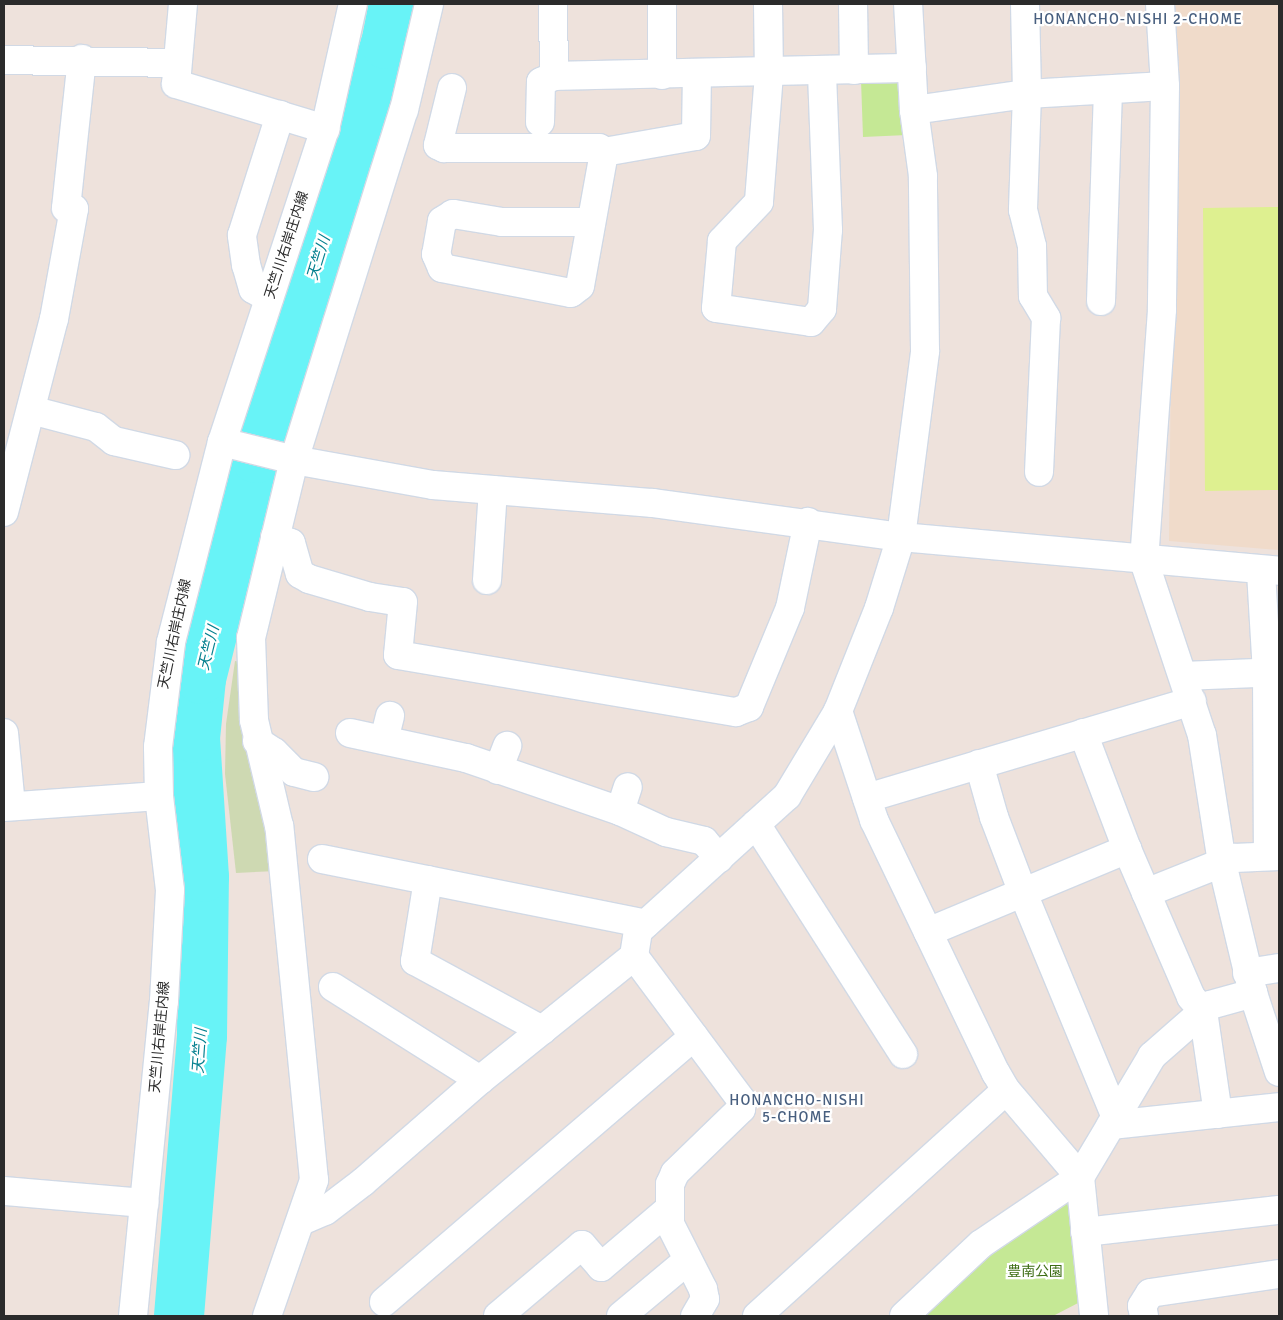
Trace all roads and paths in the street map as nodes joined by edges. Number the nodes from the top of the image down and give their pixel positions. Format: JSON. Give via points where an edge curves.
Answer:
{"nodes":[{"id":1,"x":183,"y":4,"type":"edge"},
{"id":2,"x":353,"y":4,"type":"edge"},
{"id":3,"x":429,"y":4,"type":"edge"},
{"id":4,"x":554,"y":4,"type":"edge"},
{"id":5,"x":662,"y":4,"type":"edge"},
{"id":6,"x":768,"y":4,"type":"edge"},
{"id":7,"x":853,"y":4,"type":"edge"},
{"id":8,"x":908,"y":4,"type":"edge"},
{"id":9,"x":1025,"y":4,"type":"edge"},
{"id":10,"x":1160,"y":4,"type":"edge"},
{"id":11,"x":82,"y":59,"type":"junction"},
{"id":12,"x":4,"y":60,"type":"edge"},
{"id":13,"x":178,"y":63,"type":"junction"},
{"id":14,"x":912,"y":68,"type":"junction"},
{"id":15,"x":822,"y":70,"type":"junction"},
{"id":16,"x":854,"y":70,"type":"junction"},
{"id":17,"x":769,"y":74,"type":"junction"},
{"id":18,"x":662,"y":75,"type":"junction"},
{"id":19,"x":697,"y":75,"type":"junction"},
{"id":20,"x":554,"y":76,"type":"junction"},
{"id":21,"x":1165,"y":86,"type":"junction"},
{"id":22,"x":452,"y":88,"type":"dead end"},
{"id":23,"x":1108,"y":90,"type":"junction"},
{"id":24,"x":1027,"y":94,"type":"junction"},
{"id":25,"x":914,"y":110,"type":"junction"},
{"id":26,"x":280,"y":115,"type":"junction"},
{"id":27,"x":400,"y":121,"type":"junction"},
{"id":28,"x":540,"y":122,"type":"dead end"},
{"id":29,"x":325,"y":129,"type":"junction"},
{"id":30,"x":440,"y":133,"type":"junction"},
{"id":31,"x":604,"y":152,"type":"junction"},
{"id":32,"x":591,"y":222,"type":"junction"},
{"id":33,"x":269,"y":298,"type":"junction"},
{"id":34,"x":1101,"y":301,"type":"dead end"},
{"id":35,"x":31,"y":410,"type":"junction"},
{"id":36,"x":229,"y":444,"type":"junction"},
{"id":37,"x":175,"y":455,"type":"dead end"},
{"id":38,"x":287,"y":458,"type":"junction"},
{"id":39,"x":1039,"y":472,"type":"dead end"},
{"id":40,"x":493,"y":490,"type":"junction"},
{"id":41,"x":4,"y":512,"type":"edge"},
{"id":42,"x":808,"y":522,"type":"junction"},
{"id":43,"x":275,"y":537,"type":"junction"},
{"id":44,"x":901,"y":537,"type":"junction"},
{"id":45,"x":1144,"y":561,"type":"junction"},
{"id":46,"x":1270,"y":572,"type":"edge"},
{"id":47,"x":487,"y":580,"type":"dead end"},
{"id":48,"x":1273,"y":672,"type":"edge"},
{"id":49,"x":1188,"y":688,"type":"junction"},
{"id":50,"x":838,"y":711,"type":"junction"},
{"id":51,"x":4,"y":733,"type":"edge"},
{"id":52,"x":350,"y":733,"type":"dead end"},
{"id":53,"x":1083,"y":733,"type":"junction"},
{"id":54,"x":257,"y":741,"type":"junction"},
{"id":55,"x":979,"y":764,"type":"junction"},
{"id":56,"x":1273,"y":765,"type":"edge"},
{"id":57,"x":314,"y":777,"type":"dead end"},
{"id":58,"x":159,"y":796,"type":"junction"},
{"id":59,"x":867,"y":798,"type":"junction"},
{"id":60,"x":8,"y":807,"type":"edge"},
{"id":61,"x":756,"y":824,"type":"junction"},
{"id":62,"x":1127,"y":849,"type":"junction"},
{"id":63,"x":1273,"y":856,"type":"edge"},
{"id":64,"x":719,"y":858,"type":"junction"},
{"id":65,"x":322,"y":859,"type":"dead end"},
{"id":66,"x":1222,"y":863,"type":"junction"},
{"id":67,"x":428,"y":880,"type":"junction"},
{"id":68,"x":1024,"y":893,"type":"junction"},
{"id":69,"x":1146,"y":893,"type":"junction"},
{"id":70,"x":646,"y":924,"type":"junction"},
{"id":71,"x":928,"y":932,"type":"junction"},
{"id":72,"x":634,"y":956,"type":"junction"},
{"id":73,"x":1279,"y":968,"type":"edge"},
{"id":74,"x":1250,"y":983,"type":"junction"},
{"id":75,"x":333,"y":987,"type":"dead end"},
{"id":76,"x":1203,"y":1011,"type":"junction"},
{"id":77,"x":542,"y":1030,"type":"junction"},
{"id":78,"x":694,"y":1036,"type":"junction"},
{"id":79,"x":903,"y":1054,"type":"dead end"},
{"id":80,"x":1279,"y":1072,"type":"edge"},
{"id":81,"x":480,"y":1080,"type":"junction"},
{"id":82,"x":1006,"y":1090,"type":"junction"},
{"id":83,"x":1279,"y":1107,"type":"edge"},
{"id":84,"x":1218,"y":1114,"type":"junction"},
{"id":85,"x":1114,"y":1121,"type":"junction"},
{"id":86,"x":1080,"y":1177,"type":"junction"},
{"id":87,"x":4,"y":1191,"type":"edge"},
{"id":88,"x":144,"y":1203,"type":"junction"},
{"id":89,"x":668,"y":1210,"type":"junction"},
{"id":90,"x":1279,"y":1210,"type":"edge"},
{"id":91,"x":301,"y":1221,"type":"junction"},
{"id":92,"x":1086,"y":1232,"type":"junction"},
{"id":93,"x":688,"y":1260,"type":"junction"},
{"id":94,"x":1279,"y":1274,"type":"edge"},
{"id":95,"x":384,"y":1302,"type":"dead end"},
{"id":96,"x":707,"y":1310,"type":"edge"},
{"id":97,"x":133,"y":1316,"type":"edge"},
{"id":98,"x":267,"y":1316,"type":"edge"},
{"id":99,"x":498,"y":1316,"type":"edge"},
{"id":100,"x":621,"y":1316,"type":"edge"},
{"id":101,"x":757,"y":1316,"type":"edge"},
{"id":102,"x":904,"y":1316,"type":"edge"},
{"id":103,"x":1094,"y":1316,"type":"edge"},
{"id":104,"x":1144,"y":1316,"type":"edge"}],
"edges":[{"from":1,"to":13,"type":"street"},
{"from":2,"to":29,"type":"street","name":"天竺川右岸庄内線"},
{"from":3,"to":27,"type":"street"},
{"from":4,"to":20,"type":"street"},
{"from":5,"to":18,"type":"street"},
{"from":6,"to":17,"type":"street"},
{"from":7,"to":16,"type":"street"},
{"from":8,"to":14,"type":"street"},
{"from":9,"to":24,"type":"street"},
{"from":10,"to":21,"type":"street"},
{"from":11,"to":12,"type":"street"},
{"from":11,"to":13,"type":"street"},
{"from":11,"to":35,"type":"street","via":[[66,208],[74,209],[54,319]]},
{"from":13,"to":26,"type":"street","via":[[176,84]]},
{"from":14,"to":16,"type":"street"},
{"from":14,"to":25,"type":"street"},
{"from":15,"to":16,"type":"street"},
{"from":15,"to":17,"type":"street"},
{"from":15,"to":17,"type":"street","via":[[828,230],[822,309],[811,322],[716,308],[722,242],[759,202]]},
{"from":17,"to":19,"type":"street"},
{"from":18,"to":19,"type":"street"},
{"from":18,"to":20,"type":"street"},
{"from":19,"to":31,"type":"street","via":[[696,136]]},
{"from":20,"to":28,"type":"street","via":[[541,82]]},
{"from":21,"to":23,"type":"street"},
{"from":21,"to":45,"type":"street","via":[[1162,310]]},
{"from":22,"to":30,"type":"street"},
{"from":23,"to":24,"type":"street"},
{"from":23,"to":34,"type":"street"},
{"from":24,"to":25,"type":"street"},
{"from":24,"to":39,"type":"street","via":[[1022,210],[1032,246],[1033,296],[1046,318]]},
{"from":25,"to":44,"type":"street","via":[[923,176],[925,351]]},
{"from":26,"to":29,"type":"street"},
{"from":26,"to":33,"type":"street","via":[[242,235],[246,265],[254,289]]},
{"from":27,"to":30,"type":"street"},
{"from":27,"to":38,"type":"street"},
{"from":29,"to":33,"type":"street","name":"天竺川右岸庄内線"},
{"from":30,"to":31,"type":"street","via":[[444,148],[599,148]]},
{"from":31,"to":32,"type":"street"},
{"from":32,"to":32,"type":"street","via":[[580,286],[572,293],[442,268],[436,254],[442,221],[454,214],[502,222]]},
{"from":33,"to":36,"type":"street","name":"天竺川右岸庄内線"},
{"from":35,"to":37,"type":"street","via":[[96,427],[114,441]]},
{"from":35,"to":41,"type":"street"},
{"from":36,"to":38,"type":"street"},
{"from":36,"to":58,"type":"street","name":"天竺川右岸庄内線","via":[[171,642],[158,747]]},
{"from":38,"to":40,"type":"street","via":[[433,485]]},
{"from":38,"to":43,"type":"street"},
{"from":40,"to":42,"type":"street","via":[[653,503]]},
{"from":40,"to":47,"type":"street"},
{"from":42,"to":43,"type":"street","via":[[790,608],[749,707],[736,712],[398,655],[404,602],[370,597],[309,579],[300,574],[296,550],[291,543]]},
{"from":42,"to":44,"type":"street"},
{"from":43,"to":54,"type":"street","via":[[251,638]]},
{"from":44,"to":45,"type":"street"},
{"from":44,"to":50,"type":"street","via":[[879,608]]},
{"from":45,"to":46,"type":"street"},
{"from":45,"to":49,"type":"street"},
{"from":46,"to":48,"type":"street"},
{"from":48,"to":49,"type":"street"},
{"from":48,"to":56,"type":"street"},
{"from":49,"to":53,"type":"street"},
{"from":49,"to":66,"type":"street","via":[[1202,735]]},
{"from":50,"to":59,"type":"street"},
{"from":50,"to":61,"type":"street","via":[[787,796]]},
{"from":51,"to":60,"type":"street"},
{"from":52,"to":64,"type":"street","via":[[387,728],[466,758],[502,758],[624,799],[666,832],[704,840]]},
{"from":53,"to":55,"type":"street"},
{"from":53,"to":62,"type":"street"},
{"from":54,"to":57,"type":"street","via":[[294,772]]},
{"from":54,"to":91,"type":"street","via":[[279,826],[314,1174]]},
{"from":55,"to":59,"type":"street"},
{"from":55,"to":68,"type":"street","via":[[994,817]]},
{"from":56,"to":63,"type":"street"},
{"from":58,"to":60,"type":"street"},
{"from":58,"to":88,"type":"street","name":"天竺川右岸庄内線","via":[[170,890],[164,1002]]},
{"from":59,"to":71,"type":"street","via":[[889,853]]},
{"from":61,"to":64,"type":"street"},
{"from":61,"to":79,"type":"street"},
{"from":62,"to":68,"type":"street"},
{"from":62,"to":69,"type":"street"},
{"from":63,"to":66,"type":"street","via":[[1234,858]]},
{"from":64,"to":70,"type":"street"},
{"from":65,"to":67,"type":"street"},
{"from":66,"to":69,"type":"street"},
{"from":66,"to":74,"type":"street"},
{"from":67,"to":70,"type":"street"},
{"from":67,"to":77,"type":"street","via":[[415,961]]},
{"from":68,"to":71,"type":"street"},
{"from":68,"to":85,"type":"street"},
{"from":69,"to":76,"type":"street","via":[[1191,997]]},
{"from":70,"to":72,"type":"street","via":[[638,931]]},
{"from":71,"to":82,"type":"street","via":[[962,1008]]},
{"from":72,"to":77,"type":"street"},
{"from":72,"to":78,"type":"street"},
{"from":73,"to":74,"type":"street"},
{"from":74,"to":76,"type":"street"},
{"from":74,"to":80,"type":"street"},
{"from":75,"to":81,"type":"street"},
{"from":76,"to":84,"type":"street"},
{"from":76,"to":85,"type":"street","via":[[1152,1056]]},
{"from":77,"to":81,"type":"street"},
{"from":78,"to":89,"type":"street","via":[[742,1101],[741,1109],[675,1172]]},
{"from":78,"to":95,"type":"street"},
{"from":81,"to":91,"type":"street","via":[[363,1182],[325,1210]]},
{"from":82,"to":86,"type":"street"},
{"from":82,"to":101,"type":"street"},
{"from":83,"to":84,"type":"street"},
{"from":84,"to":85,"type":"street"},
{"from":85,"to":86,"type":"street"},
{"from":86,"to":92,"type":"street"},
{"from":86,"to":102,"type":"street","via":[[981,1244]]},
{"from":87,"to":88,"type":"street"},
{"from":88,"to":97,"type":"street","name":"天竺川右岸庄内線"},
{"from":89,"to":93,"type":"street","via":[[670,1224]]},
{"from":89,"to":99,"type":"street","via":[[601,1267],[582,1245]]},
{"from":90,"to":92,"type":"street"},
{"from":91,"to":98,"type":"street"},
{"from":92,"to":103,"type":"street"},
{"from":93,"to":96,"type":"street"},
{"from":93,"to":100,"type":"street"},
{"from":94,"to":104,"type":"street","via":[[1150,1293],[1142,1306]]}]}
